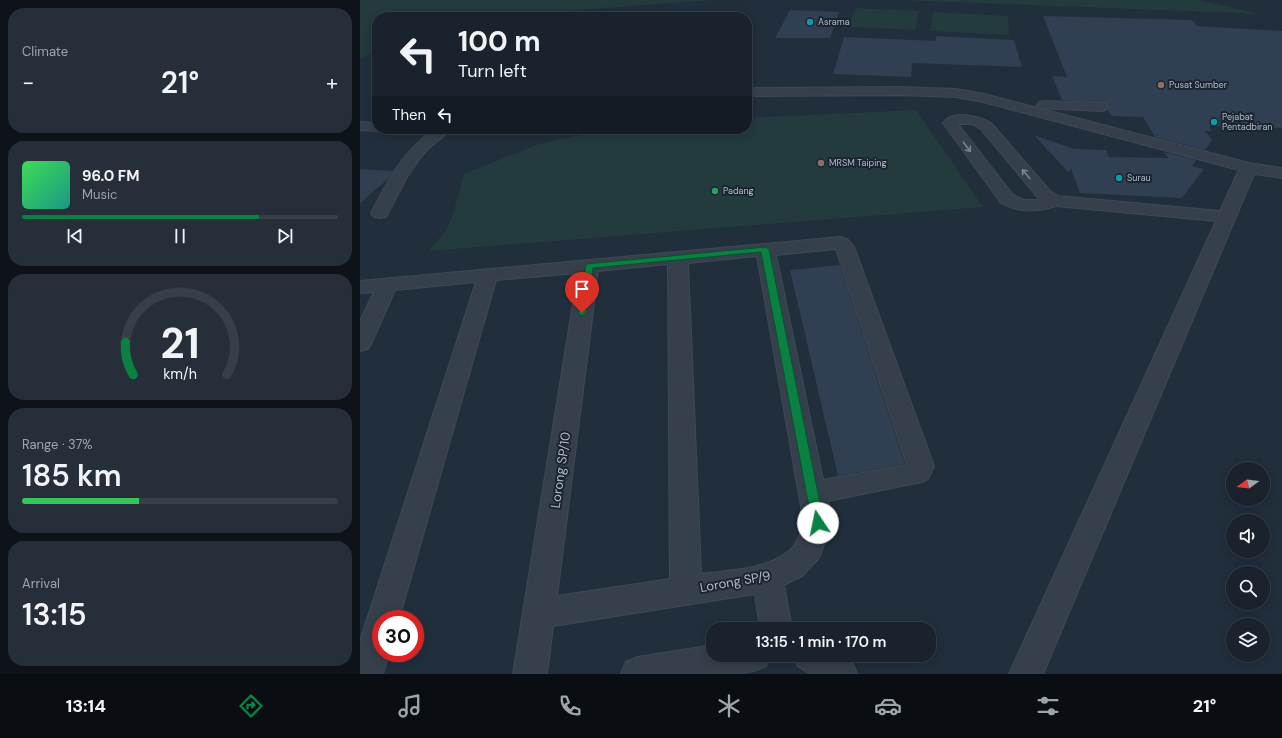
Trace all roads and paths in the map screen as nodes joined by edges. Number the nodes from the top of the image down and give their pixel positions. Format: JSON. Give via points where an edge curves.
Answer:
{"nodes":[{"id":1,"x":752,"y":92,"type":"edge"},
{"id":2,"x":1101,"y":107,"type":"dead end"},
{"id":3,"x":1035,"y":112,"type":"junction"},
{"id":4,"x":360,"y":126,"type":"edge"},
{"id":5,"x":372,"y":127,"type":"edge"},
{"id":6,"x":438,"y":134,"type":"edge"},
{"id":7,"x":1248,"y":168,"type":"junction"},
{"id":8,"x":1282,"y":173,"type":"edge"},
{"id":9,"x":1054,"y":201,"type":"junction"},
{"id":10,"x":380,"y":213,"type":"dead end"},
{"id":11,"x":1227,"y":217,"type":"junction"},
{"id":12,"x":765,"y":249,"type":"junction"},
{"id":13,"x":678,"y":257,"type":"junction"},
{"id":14,"x":589,"y":266,"type":"junction"},
{"id":15,"x":488,"y":275,"type":"junction"},
{"id":16,"x":388,"y":284,"type":"junction"},
{"id":17,"x":360,"y":287,"type":"edge"},
{"id":18,"x":360,"y":344,"type":"edge"},
{"id":19,"x":812,"y":493,"type":"junction"},
{"id":20,"x":768,"y":578,"type":"junction"},
{"id":21,"x":686,"y":590,"type":"junction"},
{"id":22,"x":386,"y":610,"type":"edge"},
{"id":23,"x":539,"y":613,"type":"junction"},
{"id":24,"x":775,"y":622,"type":"edge"},
{"id":25,"x":372,"y":655,"type":"edge"},
{"id":26,"x":711,"y":662,"type":"edge"},
{"id":27,"x":821,"y":662,"type":"edge"},
{"id":28,"x":366,"y":674,"type":"edge"},
{"id":29,"x":530,"y":674,"type":"edge"},
{"id":30,"x":638,"y":674,"type":"edge"},
{"id":31,"x":840,"y":674,"type":"edge"},
{"id":32,"x":1026,"y":674,"type":"edge"}],
"edges":[{"from":1,"to":3,"type":"street","via":[[937,92],[984,98]]},
{"from":2,"to":3,"type":"street","via":[[1045,105],[1033,108]]},
{"from":3,"to":7,"type":"street"},
{"from":4,"to":5,"type":"street"},
{"from":6,"to":10,"type":"street","via":[[409,162]]},
{"from":7,"to":8,"type":"street"},
{"from":7,"to":11,"type":"street"},
{"from":9,"to":9,"type":"street","one_way":true,"via":[[1044,195],[986,126],[976,120],[950,124],[1012,203],[1025,206]]},
{"from":9,"to":11,"type":"street"},
{"from":11,"to":32,"type":"street"},
{"from":12,"to":13,"type":"street"},
{"from":12,"to":19,"type":"street","name":"Lorong SP/9"},
{"from":12,"to":19,"type":"street","via":[[832,243],[840,243],[845,247],[921,466],[919,472],[912,475]]},
{"from":13,"to":14,"type":"street"},
{"from":13,"to":21,"type":"street"},
{"from":14,"to":15,"type":"street"},
{"from":14,"to":23,"type":"street","name":"Lorong SP/10"},
{"from":15,"to":16,"type":"street"},
{"from":15,"to":22,"type":"street"},
{"from":16,"to":17,"type":"street"},
{"from":16,"to":18,"type":"street"},
{"from":19,"to":20,"type":"street","name":"Lorong SP/9","via":[[818,523],[809,550],[791,567]]},
{"from":20,"to":21,"type":"street","name":"Lorong SP/9"},
{"from":20,"to":24,"type":"street"},
{"from":21,"to":23,"type":"street","name":"Lorong SP/9"},
{"from":23,"to":29,"type":"street","name":"Lorong SP/10"},
{"from":25,"to":28,"type":"street"},
{"from":26,"to":30,"type":"street"},
{"from":27,"to":31,"type":"street"}]}
